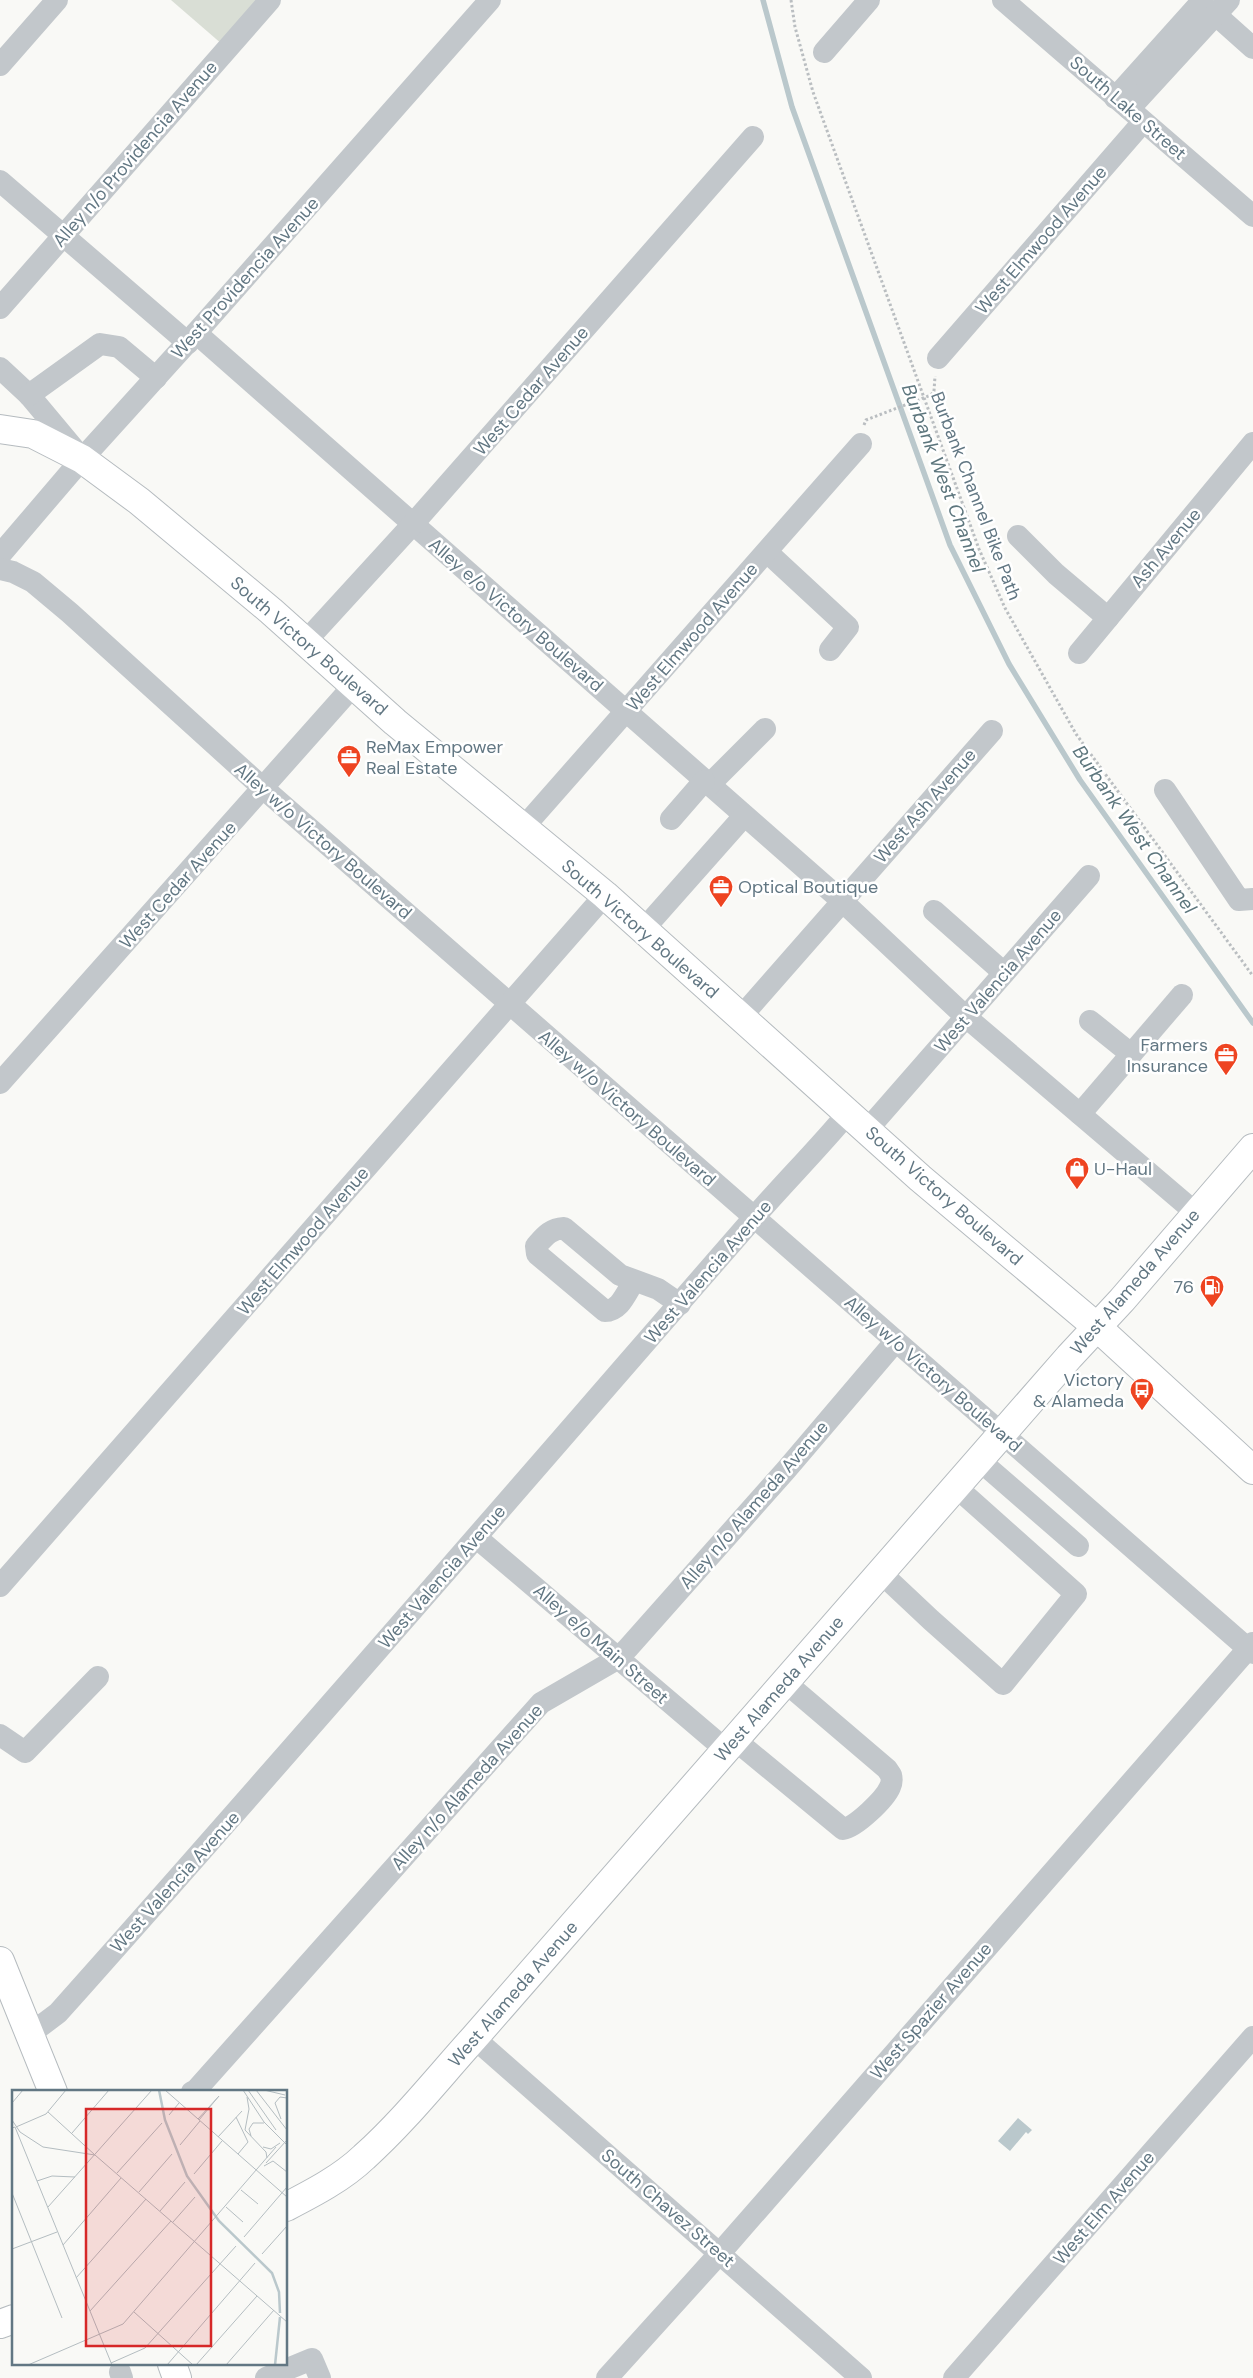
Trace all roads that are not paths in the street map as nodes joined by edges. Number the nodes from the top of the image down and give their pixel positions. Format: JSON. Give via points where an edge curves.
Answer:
{"nodes":[{"id":1,"x":57,"y":0,"type":"edge"},
{"id":2,"x":270,"y":0,"type":"edge"},
{"id":3,"x":490,"y":0,"type":"edge"},
{"id":4,"x":869,"y":0,"type":"edge"},
{"id":5,"x":1004,"y":0,"type":"edge"},
{"id":6,"x":1211,"y":9,"type":"edge"},
{"id":7,"x":1253,"y":48,"type":"edge"},
{"id":8,"x":824,"y":52,"type":"dead end"},
{"id":9,"x":0,"y":64,"type":"edge"},
{"id":10,"x":1129,"y":110,"type":"junction"},
{"id":11,"x":753,"y":137,"type":"dead end"},
{"id":12,"x":0,"y":181,"type":"edge"},
{"id":13,"x":1253,"y":216,"type":"edge"},
{"id":14,"x":62,"y":236,"type":"junction"},
{"id":15,"x":0,"y":308,"type":"edge"},
{"id":16,"x":192,"y":338,"type":"junction"},
{"id":17,"x":938,"y":358,"type":"road end"},
{"id":18,"x":0,"y":368,"type":"edge"},
{"id":19,"x":156,"y":378,"type":"junction"},
{"id":20,"x":29,"y":395,"type":"junction"},
{"id":21,"x":0,"y":429,"type":"edge"},
{"id":22,"x":1253,"y":443,"type":"edge"},
{"id":23,"x":861,"y":444,"type":"dead end"},
{"id":24,"x":82,"y":458,"type":"junction"},
{"id":25,"x":413,"y":524,"type":"junction"},
{"id":26,"x":1018,"y":536,"type":"dead end"},
{"id":27,"x":767,"y":552,"type":"junction"},
{"id":28,"x":0,"y":555,"type":"edge"},
{"id":29,"x":0,"y":569,"type":"edge"},
{"id":30,"x":1108,"y":618,"type":"junction"},
{"id":31,"x":305,"y":642,"type":"junction"},
{"id":32,"x":830,"y":650,"type":"dead end"},
{"id":33,"x":1079,"y":653,"type":"dead end"},
{"id":34,"x":354,"y":685,"type":"junction"},
{"id":35,"x":626,"y":712,"type":"junction"},
{"id":36,"x":765,"y":729,"type":"dead end"},
{"id":37,"x":992,"y":731,"type":"dead end"},
{"id":38,"x":707,"y":783,"type":"junction"},
{"id":39,"x":263,"y":788,"type":"junction"},
{"id":40,"x":1165,"y":790,"type":"dead end"},
{"id":41,"x":744,"y":816,"type":"junction"},
{"id":42,"x":671,"y":819,"type":"dead end"},
{"id":43,"x":523,"y":828,"type":"junction"},
{"id":44,"x":1089,"y":876,"type":"dead end"},
{"id":45,"x":605,"y":895,"type":"junction"},
{"id":46,"x":1253,"y":899,"type":"edge"},
{"id":47,"x":842,"y":901,"type":"junction"},
{"id":48,"x":934,"y":912,"type":"dead end"},
{"id":49,"x":643,"y":930,"type":"junction"},
{"id":50,"x":1004,"y":973,"type":"junction"},
{"id":51,"x":1182,"y":995,"type":"dead end"},
{"id":52,"x":510,"y":1004,"type":"junction"},
{"id":53,"x":966,"y":1017,"type":"junction"},
{"id":54,"x":740,"y":1018,"type":"junction"},
{"id":55,"x":1090,"y":1021,"type":"dead end"},
{"id":56,"x":1131,"y":1054,"type":"junction"},
{"id":57,"x":0,"y":1083,"type":"edge"},
{"id":58,"x":1080,"y":1114,"type":"junction"},
{"id":59,"x":858,"y":1122,"type":"junction"},
{"id":60,"x":1253,"y":1148,"type":"edge"},
{"id":61,"x":1196,"y":1213,"type":"junction"},
{"id":62,"x":753,"y":1218,"type":"junction"},
{"id":63,"x":634,"y":1282,"type":"dead end"},
{"id":64,"x":680,"y":1304,"type":"junction"},
{"id":65,"x":1097,"y":1327,"type":"junction"},
{"id":66,"x":895,"y":1342,"type":"junction"},
{"id":67,"x":1003,"y":1434,"type":"junction"},
{"id":68,"x":979,"y":1460,"type":"junction"},
{"id":69,"x":1253,"y":1470,"type":"edge"},
{"id":70,"x":956,"y":1486,"type":"junction"},
{"id":71,"x":477,"y":1538,"type":"junction"},
{"id":72,"x":1078,"y":1546,"type":"dead end"},
{"id":73,"x":881,"y":1572,"type":"junction"},
{"id":74,"x":0,"y":1586,"type":"edge"},
{"id":75,"x":1251,"y":1648,"type":"edge"},
{"id":76,"x":617,"y":1658,"type":"junction"},
{"id":77,"x":98,"y":1677,"type":"dead end"},
{"id":78,"x":785,"y":1682,"type":"junction"},
{"id":79,"x":0,"y":1735,"type":"edge"},
{"id":80,"x":730,"y":1745,"type":"junction"},
{"id":81,"x":0,"y":1961,"type":"edge"},
{"id":82,"x":5,"y":1989,"type":"edge"},
{"id":83,"x":30,"y":2034,"type":"junction"},
{"id":84,"x":1253,"y":2037,"type":"edge"},
{"id":85,"x":474,"y":2038,"type":"junction"},
{"id":86,"x":51,"y":2090,"type":"edge"},
{"id":87,"x":196,"y":2090,"type":"edge"},
{"id":88,"x":288,"y":2206,"type":"edge"},
{"id":89,"x":720,"y":2252,"type":"junction"},
{"id":90,"x":12,"y":2320,"type":"edge"},
{"id":91,"x":0,"y":2324,"type":"edge"},
{"id":92,"x":173,"y":2366,"type":"edge"},
{"id":93,"x":177,"y":2378,"type":"edge"},
{"id":94,"x":266,"y":2378,"type":"edge"},
{"id":95,"x":320,"y":2378,"type":"edge"},
{"id":96,"x":607,"y":2378,"type":"edge"},
{"id":97,"x":861,"y":2378,"type":"edge"},
{"id":98,"x":954,"y":2378,"type":"edge"}],
"edges":[{"from":1,"to":9,"type":"street"},
{"from":2,"to":14,"type":"street","name":"Alley n/o Providencia Avenue"},
{"from":3,"to":16,"type":"street","name":"West Providencia Avenue"},
{"from":4,"to":8,"type":"street"},
{"from":5,"to":10,"type":"street","name":"South Lake Street"},
{"from":6,"to":7,"type":"street"},
{"from":6,"to":10,"type":"street","name":"West Elmwood Avenue"},
{"from":10,"to":13,"type":"street","name":"South Lake Street"},
{"from":10,"to":17,"type":"street","name":"West Elmwood Avenue"},
{"from":11,"to":25,"type":"street","name":"West Cedar Avenue"},
{"from":12,"to":14,"type":"street","name":"Alley e/o Victory Boulevard"},
{"from":14,"to":15,"type":"street","name":"Alley n/o Providencia Avenue"},
{"from":14,"to":16,"type":"street","name":"Alley e/o Victory Boulevard"},
{"from":16,"to":19,"type":"street","name":"West Providencia Avenue"},
{"from":16,"to":25,"type":"street","name":"Alley e/o Victory Boulevard"},
{"from":18,"to":20,"type":"street"},
{"from":19,"to":20,"type":"street","via":[[119,347],[100,344]]},
{"from":19,"to":24,"type":"street","name":"West Providencia Avenue"},
{"from":20,"to":24,"type":"street"},
{"from":21,"to":24,"type":"main road","name":"South Victory Boulevard","via":[[33,434]]},
{"from":22,"to":30,"type":"street","name":"Ash Avenue"},
{"from":23,"to":27,"type":"street","name":"West Elmwood Avenue"},
{"from":24,"to":28,"type":"street","name":"West Providencia Avenue"},
{"from":24,"to":31,"type":"main road","name":"South Victory Boulevard","via":[[147,507]]},
{"from":25,"to":31,"type":"street","name":"West Cedar Avenue"},
{"from":25,"to":35,"type":"street","name":"Alley e/o Victory Boulevard"},
{"from":26,"to":30,"type":"street"},
{"from":27,"to":32,"type":"street","via":[[848,626]]},
{"from":27,"to":35,"type":"street","name":"West Elmwood Avenue"},
{"from":29,"to":39,"type":"street","name":"Alley w/o Victory Boulevard","via":[[32,582],[70,613]]},
{"from":30,"to":33,"type":"street","name":"Ash Avenue"},
{"from":31,"to":34,"type":"main road","name":"South Victory Boulevard"},
{"from":34,"to":39,"type":"street","name":"West Cedar Avenue"},
{"from":34,"to":43,"type":"main road","name":"South Victory Boulevard"},
{"from":35,"to":38,"type":"street","name":"Alley e/o Victory Boulevard"},
{"from":35,"to":43,"type":"street","name":"West Elmwood Avenue"},
{"from":36,"to":38,"type":"street"},
{"from":37,"to":47,"type":"street","name":"West Ash Avenue"},
{"from":38,"to":41,"type":"street","name":"Alley e/o Victory Boulevard"},
{"from":38,"to":42,"type":"street"},
{"from":39,"to":52,"type":"street","name":"Alley w/o Victory Boulevard"},
{"from":39,"to":57,"type":"street","name":"West Cedar Avenue"},
{"from":40,"to":46,"type":"street","via":[[1239,900]]},
{"from":41,"to":47,"type":"street","name":"Alley e/o Victory Boulevard"},
{"from":41,"to":49,"type":"street"},
{"from":43,"to":45,"type":"main road","name":"South Victory Boulevard"},
{"from":44,"to":50,"type":"street","name":"West Valencia Avenue"},
{"from":45,"to":49,"type":"main road","name":"South Victory Boulevard"},
{"from":45,"to":52,"type":"street","name":"West Elmwood Avenue"},
{"from":47,"to":53,"type":"street","name":"Alley e/o Victory Boulevard"},
{"from":47,"to":54,"type":"street","name":"West Ash Avenue"},
{"from":48,"to":50,"type":"street"},
{"from":49,"to":54,"type":"main road","name":"South Victory Boulevard"},
{"from":50,"to":53,"type":"street","name":"West Valencia Avenue"},
{"from":51,"to":56,"type":"street"},
{"from":52,"to":62,"type":"street","name":"Alley w/o Victory Boulevard"},
{"from":52,"to":74,"type":"street","name":"West Elmwood Avenue"},
{"from":53,"to":58,"type":"street","name":"Alley e/o Victory Boulevard"},
{"from":53,"to":59,"type":"street","name":"West Valencia Avenue"},
{"from":54,"to":59,"type":"main road","name":"South Victory Boulevard"},
{"from":55,"to":56,"type":"street"},
{"from":56,"to":58,"type":"street"},
{"from":58,"to":61,"type":"street","name":"Alley e/o Victory Boulevard"},
{"from":59,"to":62,"type":"street","name":"West Valencia Avenue"},
{"from":59,"to":65,"type":"main road","name":"South Victory Boulevard"},
{"from":60,"to":61,"type":"main road","name":"West Alameda Avenue"},
{"from":61,"to":65,"type":"main road","name":"West Alameda Avenue"},
{"from":62,"to":64,"type":"street","name":"West Valencia Avenue"},
{"from":62,"to":66,"type":"street","name":"Alley w/o Victory Boulevard"},
{"from":63,"to":64,"type":"street","via":[[658,1290]]},
{"from":64,"to":71,"type":"street","name":"West Valencia Avenue"},
{"from":65,"to":67,"type":"main road","name":"West Alameda Avenue"},
{"from":65,"to":69,"type":"main road","name":"South Victory Boulevard"},
{"from":66,"to":67,"type":"street","name":"Alley w/o Victory Boulevard"},
{"from":66,"to":76,"type":"street","name":"Alley n/o Alameda Avenue","via":[[786,1470]]},
{"from":67,"to":68,"type":"main road","name":"West Alameda Avenue"},
{"from":67,"to":75,"type":"street","name":"Alley w/o Victory Boulevard"},
{"from":68,"to":70,"type":"main road","name":"West Alameda Avenue"},
{"from":68,"to":72,"type":"street"},
{"from":70,"to":73,"type":"main road","name":"West Alameda Avenue"},
{"from":70,"to":73,"type":"street","via":[[1076,1594],[1002,1684]]},
{"from":71,"to":76,"type":"street","name":"Alley e/o Main Street"},
{"from":71,"to":83,"type":"street","name":"West Valencia Avenue","via":[[58,2013]]},
{"from":73,"to":78,"type":"main road","name":"West Alameda Avenue"},
{"from":75,"to":89,"type":"street","name":"West Spazier Avenue"},
{"from":76,"to":80,"type":"street","name":"Alley e/o Main Street"},
{"from":76,"to":87,"type":"street","name":"Alley n/o Alameda Avenue","via":[[541,1703]]},
{"from":77,"to":79,"type":"street","via":[[25,1752]]},
{"from":78,"to":80,"type":"main road","name":"West Alameda Avenue"},
{"from":78,"to":80,"type":"street","name":"Alley e/o Main Street","via":[[891,1774],[890,1788],[859,1823],[843,1829]]},
{"from":80,"to":85,"type":"main road","name":"West Alameda Avenue"},
{"from":81,"to":82,"type":"main road"},
{"from":82,"to":83,"type":"main road"},
{"from":83,"to":86,"type":"main road"},
{"from":84,"to":98,"type":"street","name":"West Elm Avenue"},
{"from":85,"to":88,"type":"main road","name":"West Alameda Avenue","via":[[363,2158],[335,2179]]},
{"from":85,"to":89,"type":"street","name":"South Chavez Street"},
{"from":89,"to":96,"type":"street","name":"West Spazier Avenue"},
{"from":89,"to":97,"type":"street","name":"South Chavez Street"},
{"from":90,"to":91,"type":"main road"},
{"from":92,"to":93,"type":"main road"},
{"from":94,"to":95,"type":"street","via":[[312,2359]]}]}
